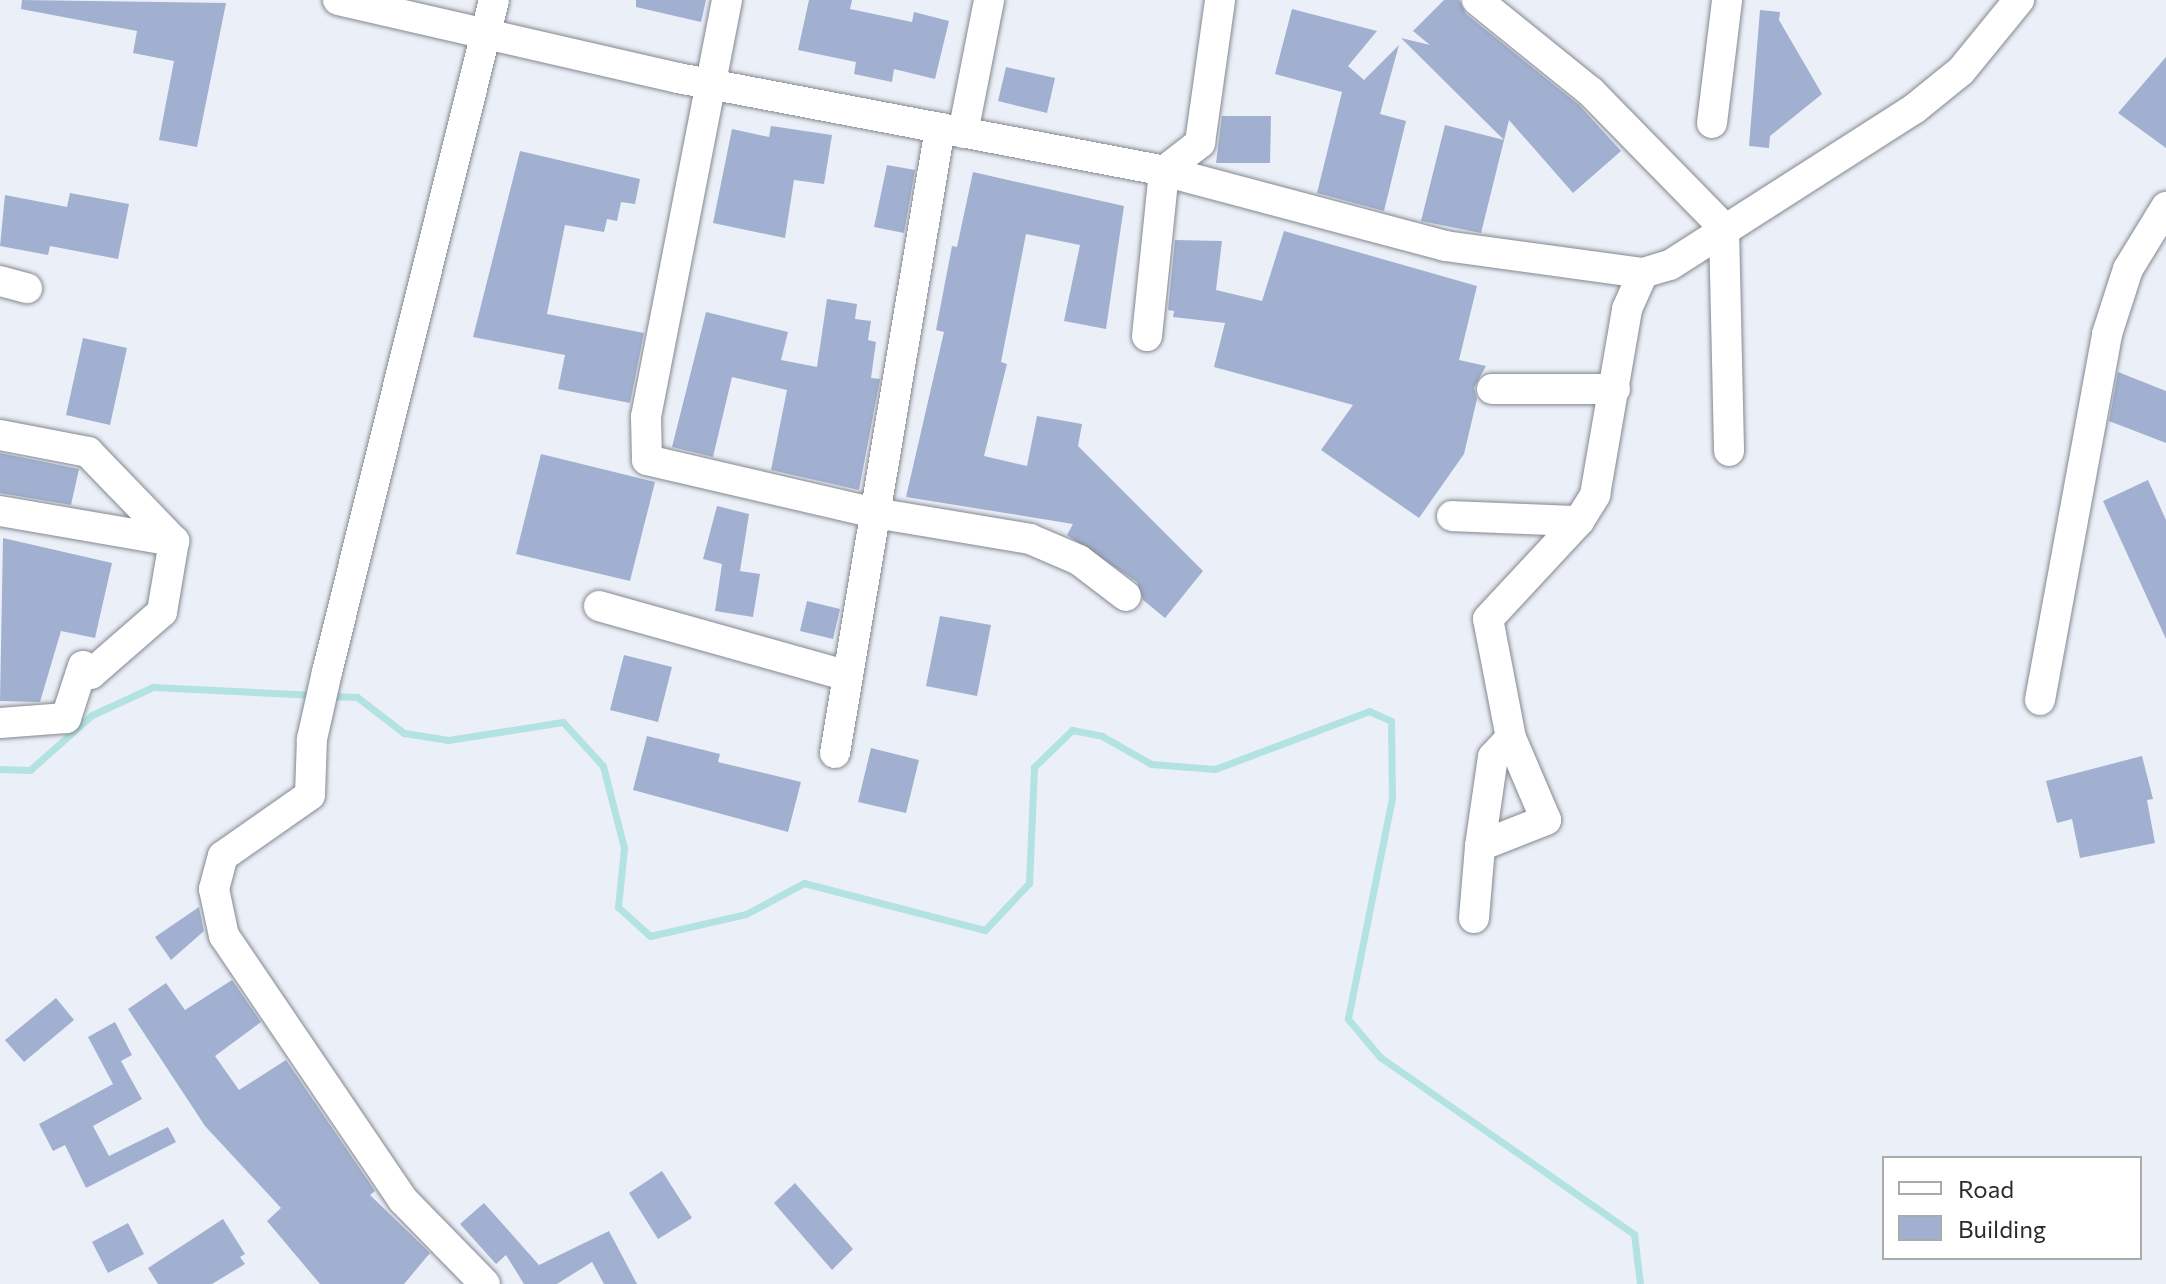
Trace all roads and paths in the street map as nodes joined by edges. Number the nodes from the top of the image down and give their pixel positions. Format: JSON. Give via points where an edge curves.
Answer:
{"nodes":[{"id":1,"x":338,"y":0,"type":"edge"},
{"id":2,"x":494,"y":0,"type":"edge"},
{"id":3,"x":727,"y":0,"type":"edge"},
{"id":4,"x":989,"y":0,"type":"edge"},
{"id":5,"x":1220,"y":0,"type":"edge"},
{"id":6,"x":1477,"y":0,"type":"edge"},
{"id":7,"x":1727,"y":0,"type":"edge"},
{"id":8,"x":2019,"y":0,"type":"edge"},
{"id":9,"x":488,"y":34,"type":"junction"},
{"id":10,"x":708,"y":83,"type":"junction"},
{"id":11,"x":1712,"y":123,"type":"dead end"},
{"id":12,"x":952,"y":130,"type":"junction"},
{"id":13,"x":1164,"y":171,"type":"junction"},
{"id":14,"x":2166,"y":207,"type":"edge"},
{"id":15,"x":1724,"y":228,"type":"junction"},
{"id":16,"x":1643,"y":273,"type":"junction"},
{"id":17,"x":1147,"y":336,"type":"dead end"},
{"id":18,"x":1492,"y":389,"type":"dead end"},
{"id":19,"x":1615,"y":389,"type":"junction"},
{"id":20,"x":0,"y":435,"type":"edge"},
{"id":21,"x":1729,"y":451,"type":"dead end"},
{"id":22,"x":0,"y":511,"type":"edge"},
{"id":23,"x":875,"y":513,"type":"junction"},
{"id":24,"x":1452,"y":516,"type":"dead end"},
{"id":25,"x":1579,"y":521,"type":"junction"},
{"id":26,"x":174,"y":541,"type":"junction"},
{"id":27,"x":1126,"y":596,"type":"dead end"},
{"id":28,"x":599,"y":606,"type":"dead end"},
{"id":29,"x":845,"y":675,"type":"junction"},
{"id":30,"x":2040,"y":700,"type":"dead end"},
{"id":31,"x":0,"y":723,"type":"edge"},
{"id":32,"x":1511,"y":738,"type":"junction"},
{"id":33,"x":835,"y":753,"type":"dead end"},
{"id":34,"x":1480,"y":846,"type":"junction"},
{"id":35,"x":1474,"y":918,"type":"dead end"},
{"id":36,"x":485,"y":1284,"type":"edge"}],
"edges":[{"from":1,"to":9,"type":"street"},
{"from":2,"to":9,"type":"street"},
{"from":3,"to":10,"type":"street"},
{"from":4,"to":12,"type":"street"},
{"from":5,"to":13,"type":"street","via":[[1200,143]]},
{"from":6,"to":15,"type":"street","via":[[1591,92]]},
{"from":7,"to":11,"type":"street"},
{"from":8,"to":15,"type":"street","via":[[1961,71],[1914,109]]},
{"from":9,"to":10,"type":"street"},
{"from":9,"to":36,"type":"street","via":[[327,672],[312,739],[310,795],[223,856],[214,889],[224,936],[403,1200]]},
{"from":10,"to":12,"type":"street"},
{"from":10,"to":23,"type":"street","via":[[646,417],[647,460]]},
{"from":12,"to":13,"type":"street"},
{"from":12,"to":23,"type":"street"},
{"from":13,"to":16,"type":"street","via":[[1445,246]]},
{"from":13,"to":17,"type":"street"},
{"from":14,"to":30,"type":"street","via":[[2128,269],[2107,334]]},
{"from":15,"to":16,"type":"street","via":[[1670,265]]},
{"from":15,"to":21,"type":"street"},
{"from":16,"to":19,"type":"street","via":[[1627,309]]},
{"from":18,"to":19,"type":"street"},
{"from":19,"to":25,"type":"street","via":[[1605,463]]},
{"from":20,"to":26,"type":"street","via":[[88,452]]},
{"from":22,"to":26,"type":"street"},
{"from":23,"to":27,"type":"street","via":[[1030,539],[1079,560]]},
{"from":23,"to":29,"type":"street"},
{"from":24,"to":25,"type":"street"},
{"from":25,"to":32,"type":"street","via":[[1488,619]]},
{"from":26,"to":31,"type":"street","via":[[162,612],[91,674],[83,666],[66,718]]},
{"from":28,"to":29,"type":"street"},
{"from":29,"to":33,"type":"street"},
{"from":32,"to":34,"type":"street","via":[[1493,757]]},
{"from":32,"to":34,"type":"street","via":[[1546,820]]},
{"from":34,"to":35,"type":"street"}]}
